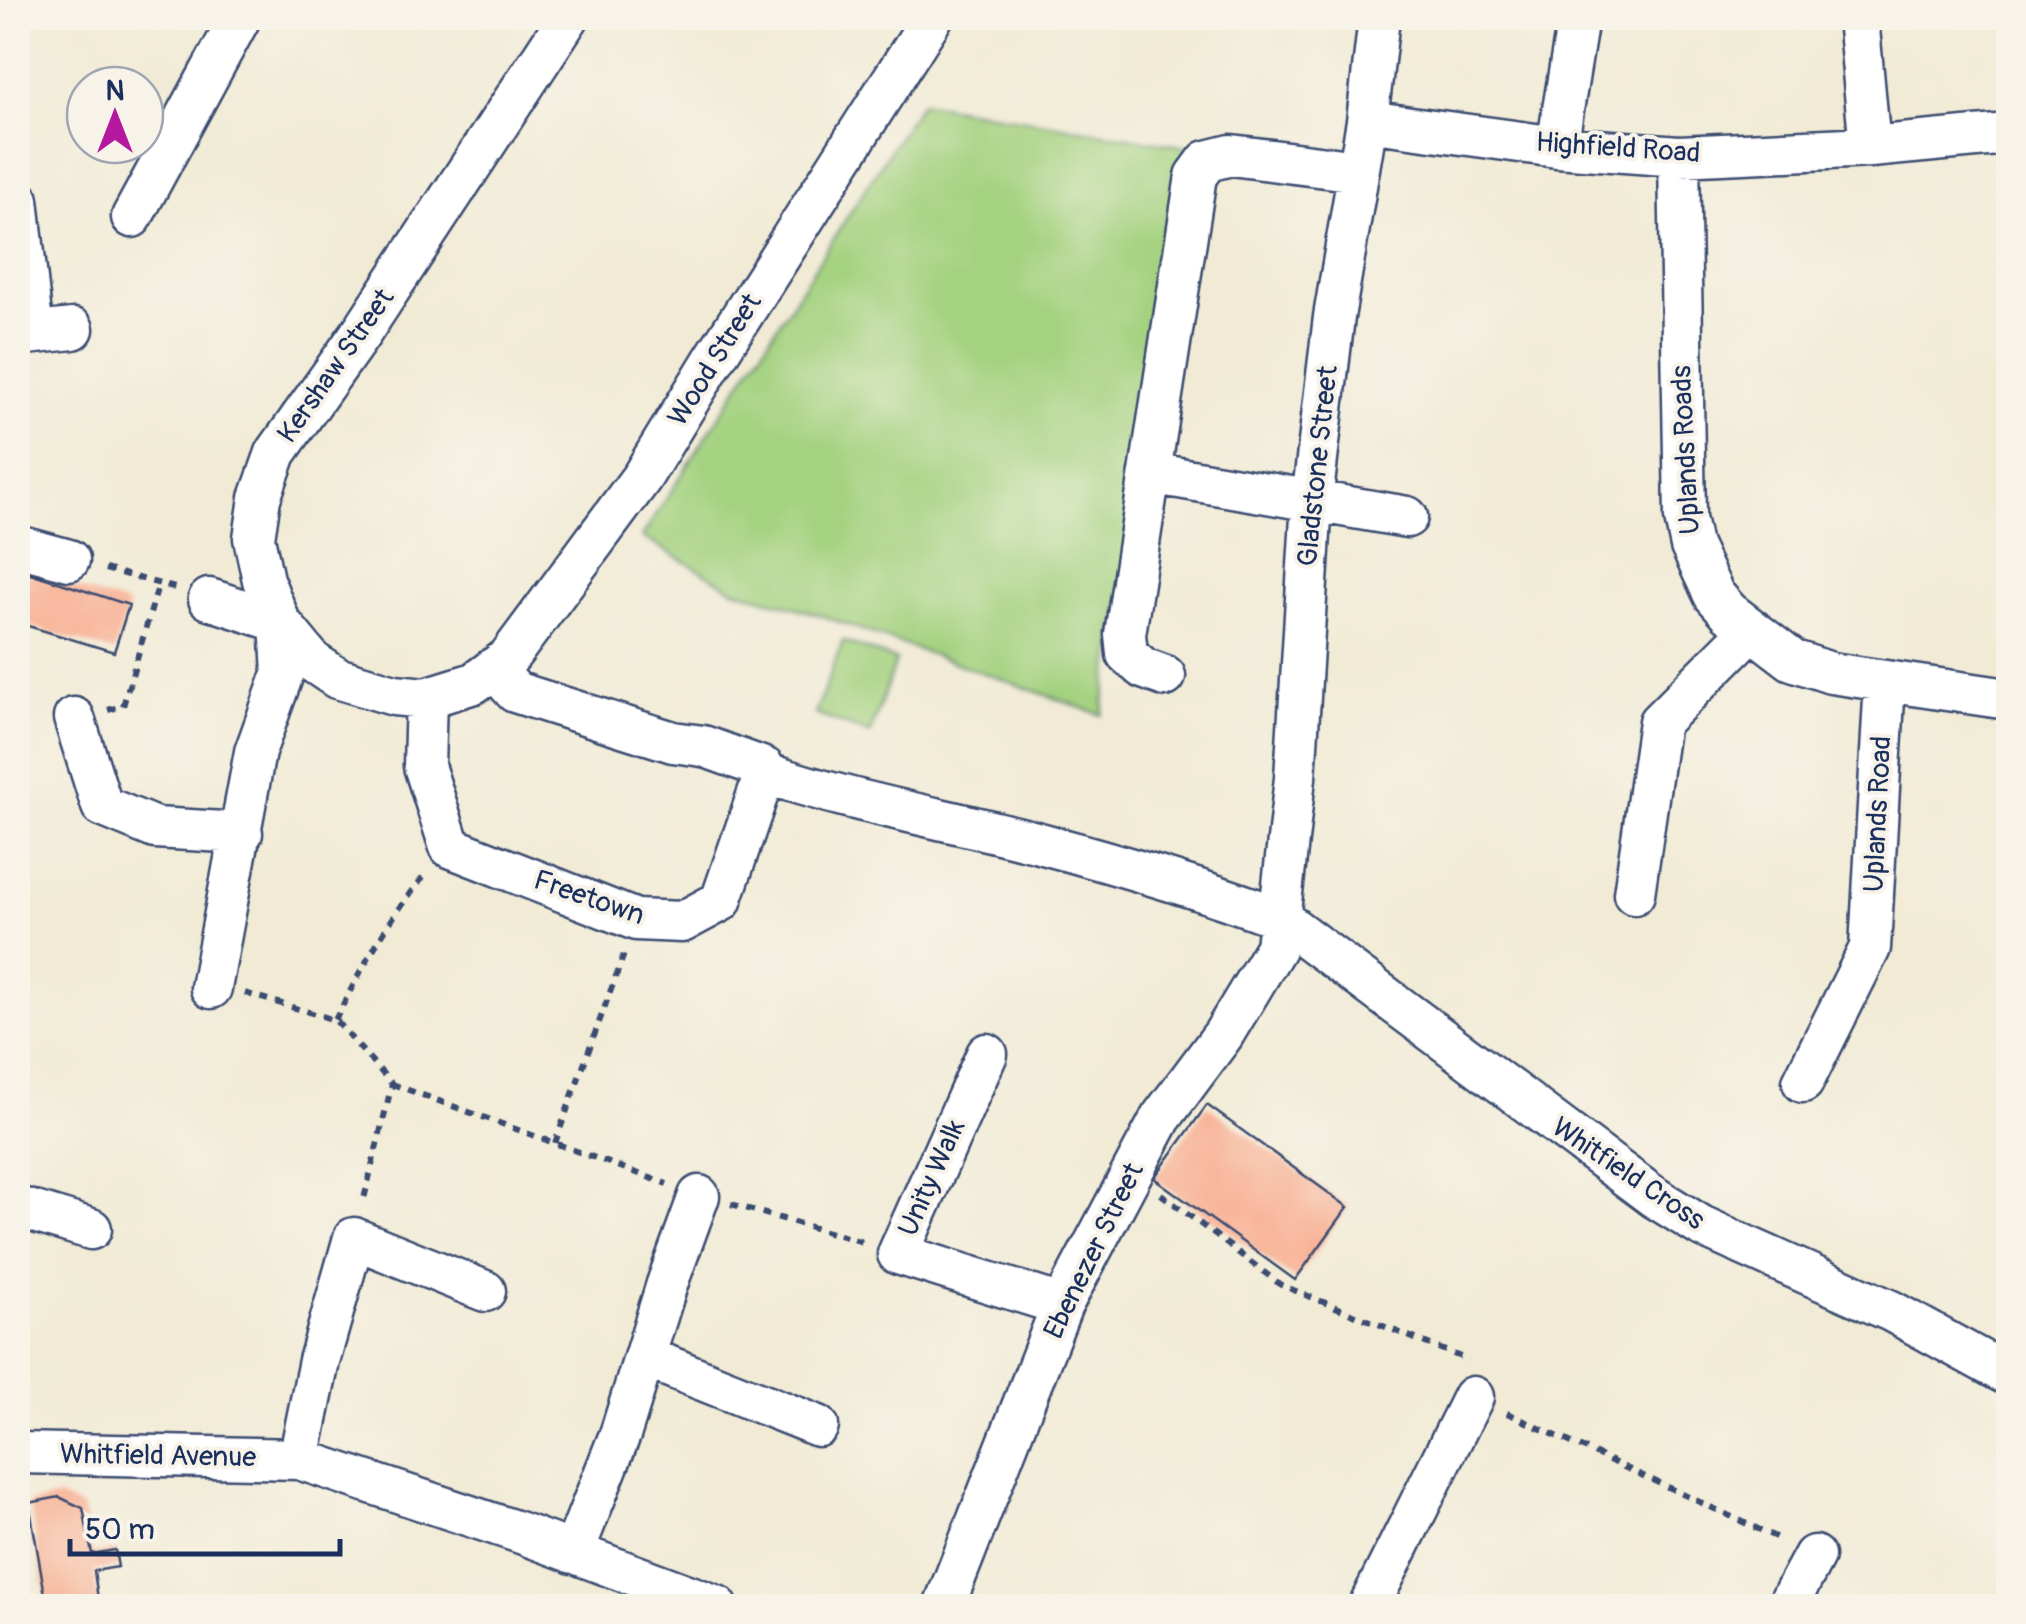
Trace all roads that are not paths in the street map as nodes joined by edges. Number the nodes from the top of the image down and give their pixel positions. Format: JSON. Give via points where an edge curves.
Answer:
{"nodes":[{"id":1,"x":240,"y":18,"type":"edge"},
{"id":2,"x":568,"y":18,"type":"edge"},
{"id":3,"x":932,"y":18,"type":"edge"},
{"id":4,"x":1379,"y":18,"type":"edge"},
{"id":5,"x":1578,"y":18,"type":"edge"},
{"id":6,"x":1858,"y":18,"type":"edge"},
{"id":7,"x":1367,"y":121,"type":"junction"},
{"id":8,"x":2008,"y":134,"type":"edge"},
{"id":9,"x":1557,"y":147,"type":"junction"},
{"id":10,"x":1870,"y":147,"type":"junction"},
{"id":11,"x":1680,"y":156,"type":"junction"},
{"id":12,"x":1358,"y":171,"type":"junction"},
{"id":13,"x":18,"y":200,"type":"edge"},
{"id":14,"x":132,"y":216,"type":"dead end"},
{"id":15,"x":73,"y":329,"type":"dead end"},
{"id":16,"x":25,"y":334,"type":"edge"},
{"id":17,"x":1150,"y":474,"type":"junction"},
{"id":18,"x":1312,"y":501,"type":"junction"},
{"id":19,"x":1406,"y":518,"type":"dead end"},
{"id":20,"x":18,"y":546,"type":"edge"},
{"id":21,"x":68,"y":560,"type":"road end"},
{"id":22,"x":209,"y":600,"type":"road end"},
{"id":23,"x":280,"y":622,"type":"junction"},
{"id":24,"x":1751,"y":630,"type":"junction"},
{"id":25,"x":484,"y":676,"type":"junction"},
{"id":26,"x":1165,"y":676,"type":"dead end"},
{"id":27,"x":1885,"y":681,"type":"junction"},
{"id":28,"x":426,"y":698,"type":"junction"},
{"id":29,"x":2008,"y":699,"type":"edge"},
{"id":30,"x":74,"y":718,"type":"road end"},
{"id":31,"x":766,"y":773,"type":"junction"},
{"id":32,"x":242,"y":833,"type":"junction"},
{"id":33,"x":1634,"y":894,"type":"dead end"},
{"id":34,"x":1280,"y":918,"type":"junction"},
{"id":35,"x":211,"y":988,"type":"road end"},
{"id":36,"x":987,"y":1054,"type":"dead end"},
{"id":37,"x":1802,"y":1082,"type":"dead end"},
{"id":38,"x":699,"y":1196,"type":"road end"},
{"id":39,"x":18,"y":1207,"type":"edge"},
{"id":40,"x":91,"y":1230,"type":"dead end"},
{"id":41,"x":486,"y":1291,"type":"dead end"},
{"id":42,"x":1062,"y":1306,"type":"junction"},
{"id":43,"x":644,"y":1357,"type":"junction"},
{"id":44,"x":2008,"y":1375,"type":"edge"},
{"id":45,"x":1472,"y":1397,"type":"dead end"},
{"id":46,"x":818,"y":1426,"type":"dead end"},
{"id":47,"x":18,"y":1453,"type":"edge"},
{"id":48,"x":299,"y":1459,"type":"junction"},
{"id":49,"x":573,"y":1552,"type":"junction"},
{"id":50,"x":1814,"y":1556,"type":"dead end"},
{"id":51,"x":717,"y":1606,"type":"edge"},
{"id":52,"x":944,"y":1606,"type":"edge"},
{"id":53,"x":1369,"y":1606,"type":"edge"},
{"id":54,"x":1787,"y":1606,"type":"edge"}],
"edges":[{"from":1,"to":14,"type":"street"},
{"from":2,"to":23,"type":"street","name":"Kershaw Street","via":[[276,453],[254,538]]},
{"from":3,"to":25,"type":"street","name":"Wood Street","via":[[642,477],[508,658]]},
{"from":4,"to":7,"type":"street","name":"Gladstone Street"},
{"from":5,"to":9,"type":"street"},
{"from":6,"to":10,"type":"street"},
{"from":7,"to":9,"type":"street","name":"Highfield Road"},
{"from":7,"to":12,"type":"street","name":"Gladstone Street"},
{"from":8,"to":10,"type":"street","name":"Highfield Road"},
{"from":9,"to":11,"type":"street","name":"Highfield Road"},
{"from":10,"to":11,"type":"street","name":"Highfield Road"},
{"from":11,"to":24,"type":"street","name":"Uplands Roads","via":[[1684,518],[1714,594]]},
{"from":12,"to":17,"type":"street","via":[[1231,155],[1207,161],[1196,176]]},
{"from":12,"to":18,"type":"street","name":"Gladstone Street"},
{"from":13,"to":16,"type":"street"},
{"from":15,"to":16,"type":"street"},
{"from":17,"to":18,"type":"street"},
{"from":17,"to":26,"type":"street","via":[[1126,654]]},
{"from":18,"to":19,"type":"street"},
{"from":18,"to":34,"type":"street","name":"Gladstone Street"},
{"from":20,"to":21,"type":"street"},
{"from":22,"to":23,"type":"street"},
{"from":23,"to":28,"type":"street","via":[[313,662],[338,678]]},
{"from":23,"to":32,"type":"street","name":"Kershaw Street","via":[[284,674],[255,752]]},
{"from":24,"to":27,"type":"street","name":"Uplands Roads","via":[[1814,669]]},
{"from":24,"to":33,"type":"street","via":[[1659,722]]},
{"from":25,"to":28,"type":"street"},
{"from":25,"to":31,"type":"street","via":[[630,729],[760,764]]},
{"from":27,"to":29,"type":"street","name":"Uplands Roads"},
{"from":27,"to":37,"type":"street","name":"Uplands Road","via":[[1870,948]]},
{"from":28,"to":31,"type":"street","name":"Freetown","via":[[424,766],[450,847],[636,920],[682,922],[721,902]]},
{"from":30,"to":32,"type":"street","via":[[102,806],[155,828]]},
{"from":31,"to":34,"type":"street","via":[[1046,845]]},
{"from":32,"to":35,"type":"street","name":"Kershaw Street"},
{"from":34,"to":42,"type":"street","name":"Ebenezer Street","via":[[1276,947],[1224,1035],[1161,1118]]},
{"from":34,"to":44,"type":"street","name":"Whitfield Cross","via":[[1654,1197]]},
{"from":36,"to":42,"type":"street","name":"Unity Walk","via":[[898,1254]]},
{"from":38,"to":43,"type":"street"},
{"from":39,"to":40,"type":"street"},
{"from":41,"to":48,"type":"street","via":[[354,1238]]},
{"from":42,"to":52,"type":"street","name":"Ebenezer Street"},
{"from":43,"to":46,"type":"street"},
{"from":43,"to":49,"type":"street"},
{"from":45,"to":53,"type":"street"},
{"from":47,"to":48,"type":"street","name":"Whitfield Avenue"},
{"from":48,"to":49,"type":"street","name":"Whitfield Avenue"},
{"from":49,"to":51,"type":"street","name":"Whitfield Avenue"},
{"from":50,"to":54,"type":"street"}]}
